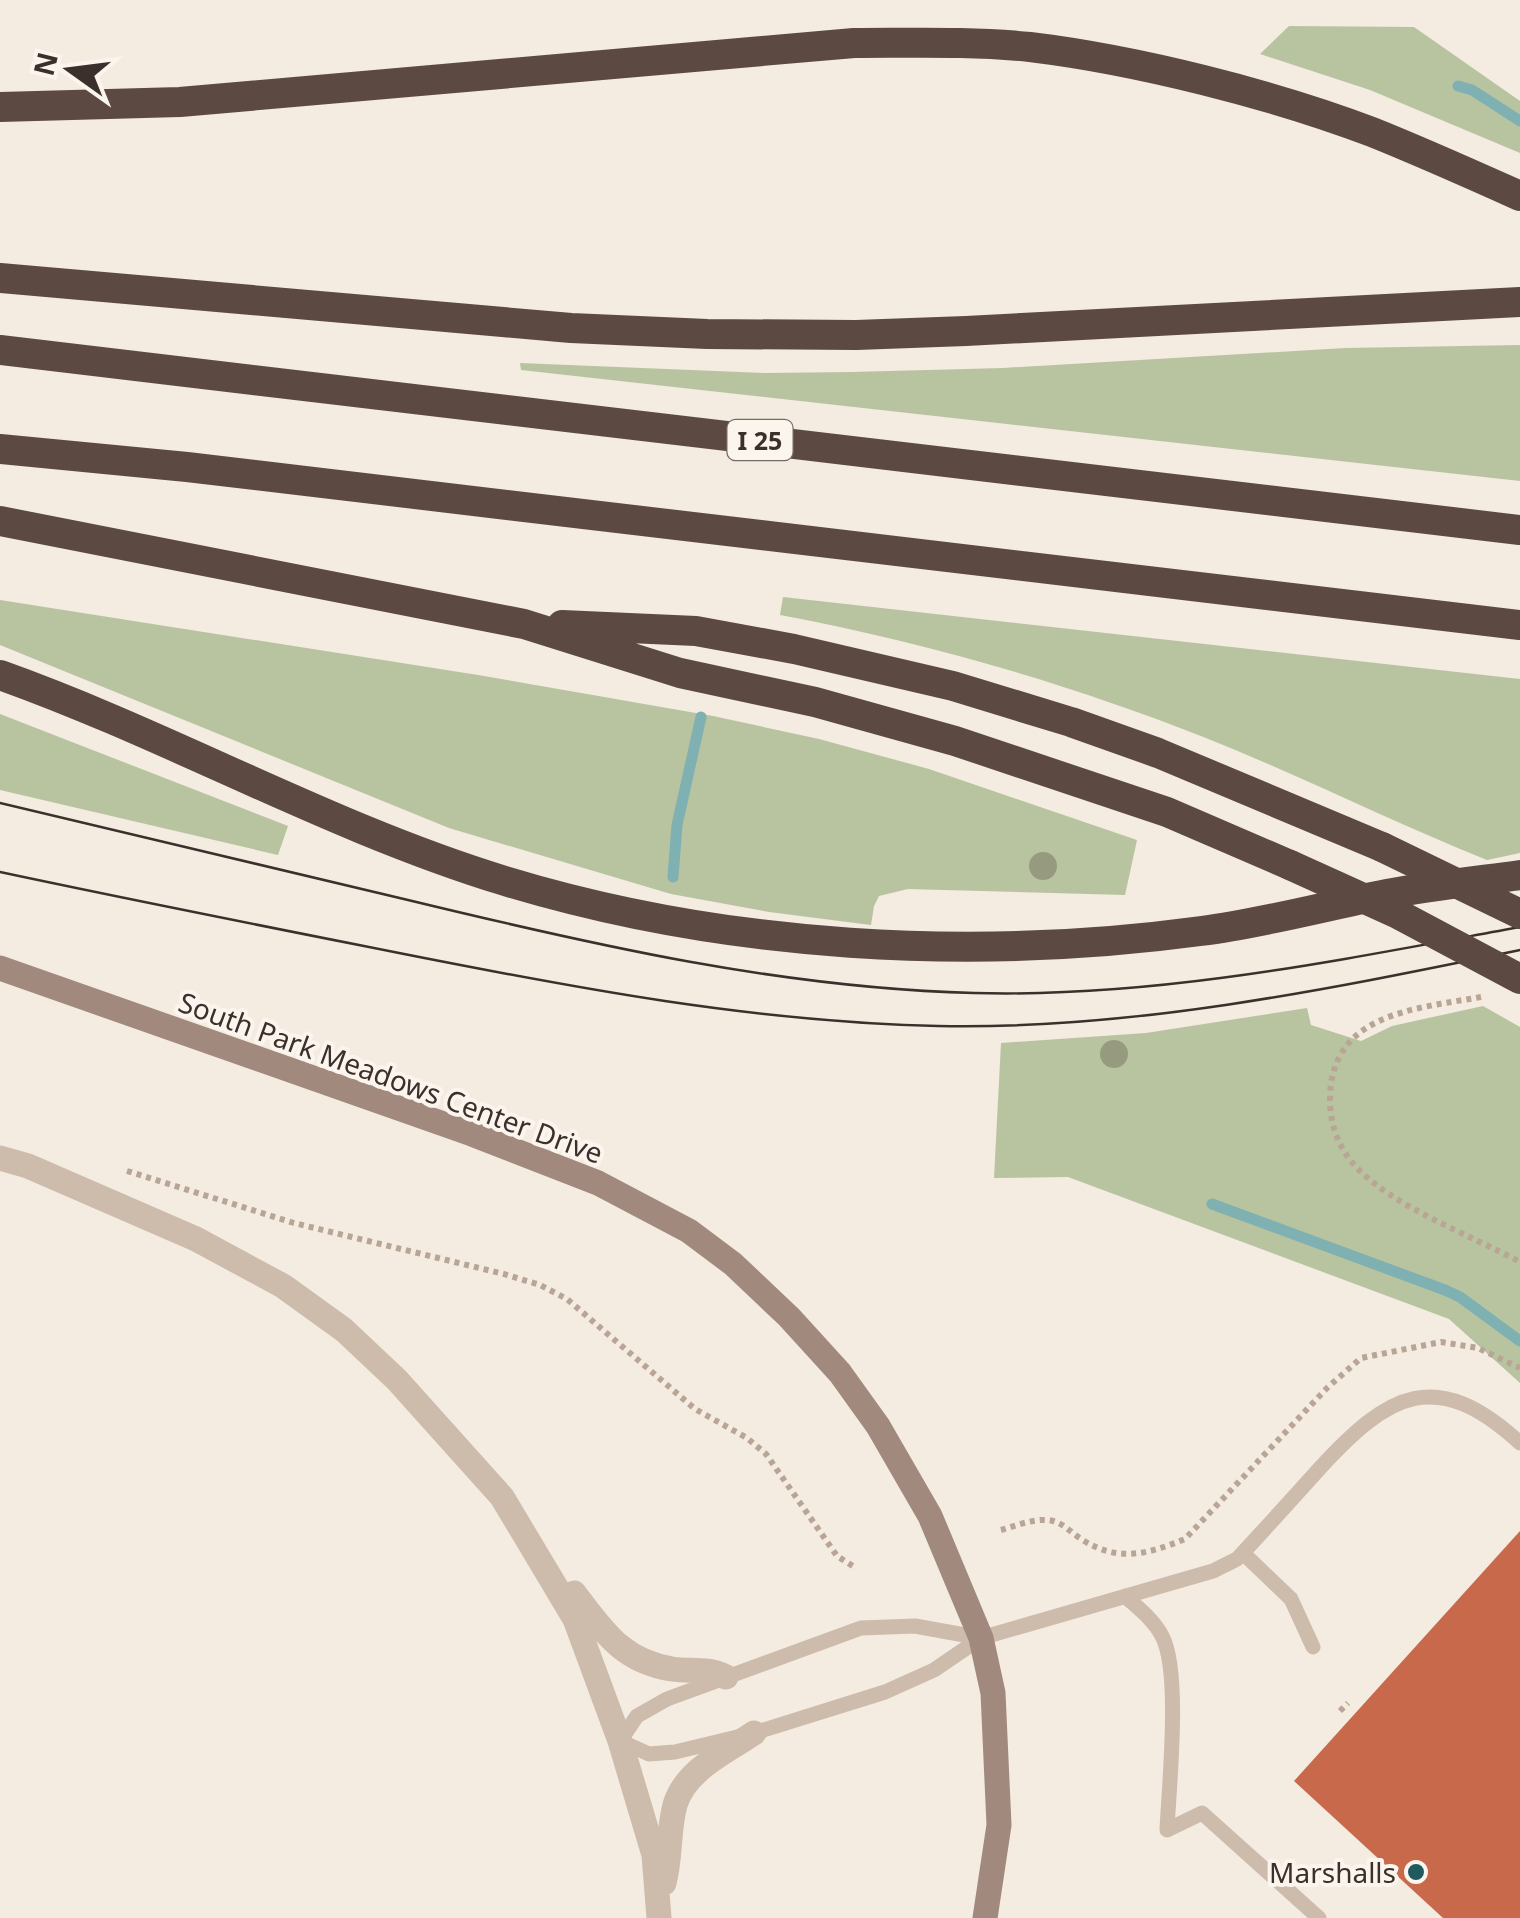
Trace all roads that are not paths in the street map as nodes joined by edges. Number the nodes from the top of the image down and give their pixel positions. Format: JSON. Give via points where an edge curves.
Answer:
{"nodes":[{"id":1,"x":0,"y":108,"type":"edge"},
{"id":2,"x":1520,"y":196,"type":"edge"},
{"id":3,"x":0,"y":278,"type":"edge"},
{"id":4,"x":1520,"y":302,"type":"edge"},
{"id":5,"x":0,"y":350,"type":"edge"},
{"id":6,"x":0,"y":448,"type":"edge"},
{"id":7,"x":0,"y":521,"type":"edge"},
{"id":8,"x":1520,"y":530,"type":"edge"},
{"id":9,"x":524,"y":624,"type":"junction"},
{"id":10,"x":1520,"y":624,"type":"edge"},
{"id":11,"x":0,"y":675,"type":"edge"},
{"id":12,"x":1520,"y":875,"type":"edge"},
{"id":13,"x":1520,"y":914,"type":"edge"},
{"id":14,"x":0,"y":968,"type":"edge"},
{"id":15,"x":1520,"y":979,"type":"edge"},
{"id":16,"x":0,"y":1158,"type":"edge"},
{"id":17,"x":1520,"y":1443,"type":"edge"},
{"id":18,"x":1242,"y":1553,"type":"junction"},
{"id":19,"x":552,"y":1580,"type":"junction"},
{"id":20,"x":1125,"y":1596,"type":"junction"},
{"id":21,"x":981,"y":1638,"type":"junction"},
{"id":22,"x":1313,"y":1647,"type":"dead end"},
{"id":23,"x":726,"y":1677,"type":"junction"},
{"id":24,"x":754,"y":1733,"type":"junction"},
{"id":25,"x":620,"y":1741,"type":"junction"},
{"id":26,"x":658,"y":1910,"type":"edge"},
{"id":27,"x":985,"y":1918,"type":"edge"},
{"id":28,"x":1319,"y":1918,"type":"edge"}],
"edges":[{"from":1,"to":2,"type":"highway","via":[[180,102],[834,45],[953,42],[1112,61],[1287,104]]},
{"from":3,"to":4,"type":"highway","via":[[707,334],[966,331]]},
{"from":5,"to":8,"type":"highway","number":"I 25"},
{"from":6,"to":10,"type":"highway"},
{"from":7,"to":9,"type":"highway"},
{"from":9,"to":13,"type":"highway","bridge":true,"via":[[696,630],[952,686],[1158,753],[1382,847]]},
{"from":9,"to":15,"type":"highway","bridge":true,"via":[[680,673],[954,740],[1167,812],[1396,913]]},
{"from":11,"to":12,"type":"highway","via":[[404,846],[505,881],[702,926],[874,942],[1104,941],[1259,923],[1387,894]]},
{"from":14,"to":21,"type":"main road","name":"South Park Meadows Center Drive","via":[[472,1134],[598,1183],[689,1232],[733,1264],[840,1373],[930,1516]]},
{"from":16,"to":19,"type":"street","via":[[196,1238],[283,1286],[344,1330],[502,1497]]},
{"from":17,"to":18,"type":"lane","via":[[1456,1401],[1412,1399],[1383,1409],[1356,1428]]},
{"from":18,"to":20,"type":"lane","via":[[1213,1570]]},
{"from":18,"to":22,"type":"lane","via":[[1291,1599]]},
{"from":19,"to":23,"type":"street","via":[[574,1593],[608,1640],[643,1662],[674,1670],[709,1668]]},
{"from":19,"to":25,"type":"street","via":[[575,1619]]},
{"from":20,"to":21,"type":"lane"},
{"from":20,"to":28,"type":"lane","via":[[1162,1636],[1172,1664],[1167,1830],[1202,1813]]},
{"from":21,"to":23,"type":"lane","via":[[914,1626],[860,1628]]},
{"from":21,"to":24,"type":"lane","via":[[885,1692]]},
{"from":21,"to":27,"type":"main road","name":"South Park Meadows Center Drive","via":[[993,1693],[999,1825]]},
{"from":23,"to":25,"type":"lane","via":[[637,1716]]},
{"from":24,"to":25,"type":"lane","via":[[649,1754]]},
{"from":24,"to":26,"type":"street","via":[[695,1772],[675,1804]]},
{"from":25,"to":26,"type":"street","via":[[654,1856]]}]}
